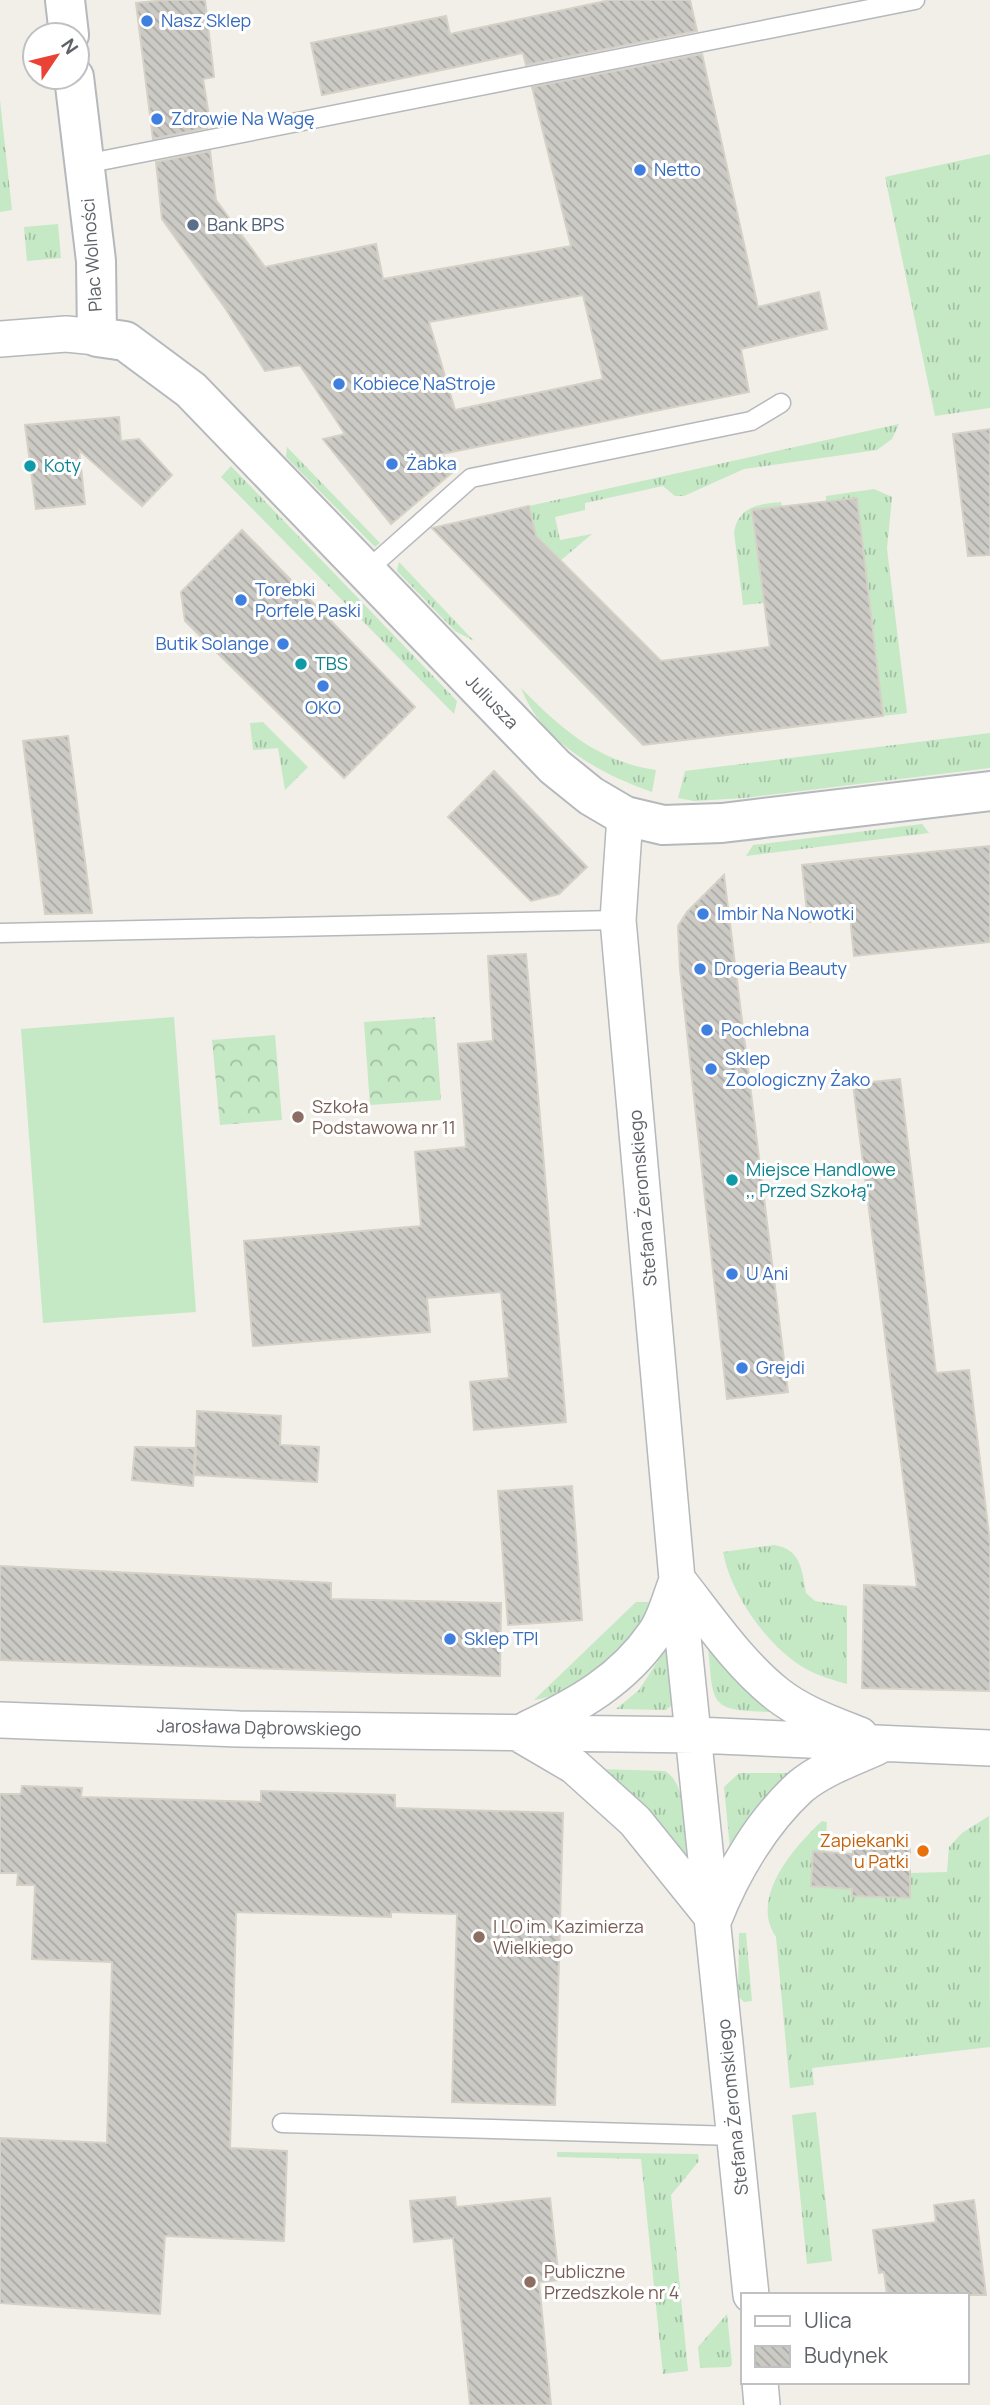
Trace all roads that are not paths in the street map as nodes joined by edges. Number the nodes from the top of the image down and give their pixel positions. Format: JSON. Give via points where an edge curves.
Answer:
{"nodes":[{"id":1,"x":65,"y":0,"type":"edge"},
{"id":2,"x":915,"y":0,"type":"edge"},
{"id":3,"x":67,"y":21,"type":"edge"},
{"id":4,"x":76,"y":91,"type":"edge"},
{"id":5,"x":85,"y":164,"type":"junction"},
{"id":6,"x":97,"y":337,"type":"junction"},
{"id":7,"x":0,"y":339,"type":"edge"},
{"id":8,"x":781,"y":403,"type":"dead end"},
{"id":9,"x":365,"y":572,"type":"junction"},
{"id":10,"x":990,"y":791,"type":"edge"},
{"id":11,"x":625,"y":816,"type":"junction"},
{"id":12,"x":618,"y":920,"type":"junction"},
{"id":13,"x":0,"y":933,"type":"edge"},
{"id":14,"x":677,"y":1579,"type":"junction"},
{"id":15,"x":0,"y":1720,"type":"edge"},
{"id":16,"x":519,"y":1733,"type":"junction"},
{"id":17,"x":696,"y":1735,"type":"junction"},
{"id":18,"x":884,"y":1744,"type":"junction"},
{"id":19,"x":990,"y":1748,"type":"edge"},
{"id":20,"x":714,"y":1919,"type":"junction"},
{"id":21,"x":282,"y":2123,"type":"dead end"},
{"id":22,"x":736,"y":2136,"type":"junction"},
{"id":23,"x":751,"y":2293,"type":"edge"},
{"id":24,"x":760,"y":2384,"type":"edge"},
{"id":25,"x":762,"y":2405,"type":"edge"}],
"edges":[{"from":1,"to":3,"type":"street"},
{"from":2,"to":5,"type":"lane"},
{"from":4,"to":5,"type":"street","name":"Plac Wolności"},
{"from":5,"to":6,"type":"street","name":"Plac Wolności","via":[[96,261]]},
{"from":6,"to":7,"type":"street","name":"Plac Wolności","via":[[66,334]]},
{"from":6,"to":9,"type":"street","name":"Juliusza","via":[[125,341],[191,390]]},
{"from":8,"to":9,"type":"lane","via":[[751,422],[471,478]]},
{"from":9,"to":11,"type":"street","name":"Juliusza","via":[[555,767]]},
{"from":10,"to":11,"type":"street","name":"Juliusza","via":[[722,823],[663,825]]},
{"from":11,"to":12,"type":"street","name":"Stefana Żeromskiego"},
{"from":12,"to":13,"type":"lane"},
{"from":12,"to":14,"type":"street","name":"Stefana Żeromskiego"},
{"from":14,"to":16,"type":"street","name":"Jarosława Dąbrowskiego","via":[[657,1631],[621,1674],[577,1705]]},
{"from":14,"to":17,"type":"street","name":"Stefana Żeromskiego"},
{"from":14,"to":18,"type":"street","via":[[747,1666],[778,1695],[822,1720]]},
{"from":15,"to":16,"type":"street","name":"Jarosława Dąbrowskiego"},
{"from":16,"to":17,"type":"street","name":"Jarosława Dąbrowskiego"},
{"from":16,"to":20,"type":"street","via":[[574,1766],[635,1821]]},
{"from":17,"to":18,"type":"street","name":"Jarosława Dąbrowskiego"},
{"from":17,"to":20,"type":"street","name":"Stefana Żeromskiego"},
{"from":18,"to":19,"type":"street","name":"Jarosława Dąbrowskiego"},
{"from":18,"to":20,"type":"street","name":"Jarosława Dąbrowskiego","via":[[801,1786],[762,1831],[726,1889]]},
{"from":20,"to":22,"type":"street","name":"Stefana Żeromskiego"},
{"from":21,"to":22,"type":"lane"},
{"from":22,"to":23,"type":"street","name":"Stefana Żeromskiego"},
{"from":24,"to":25,"type":"street"}]}
